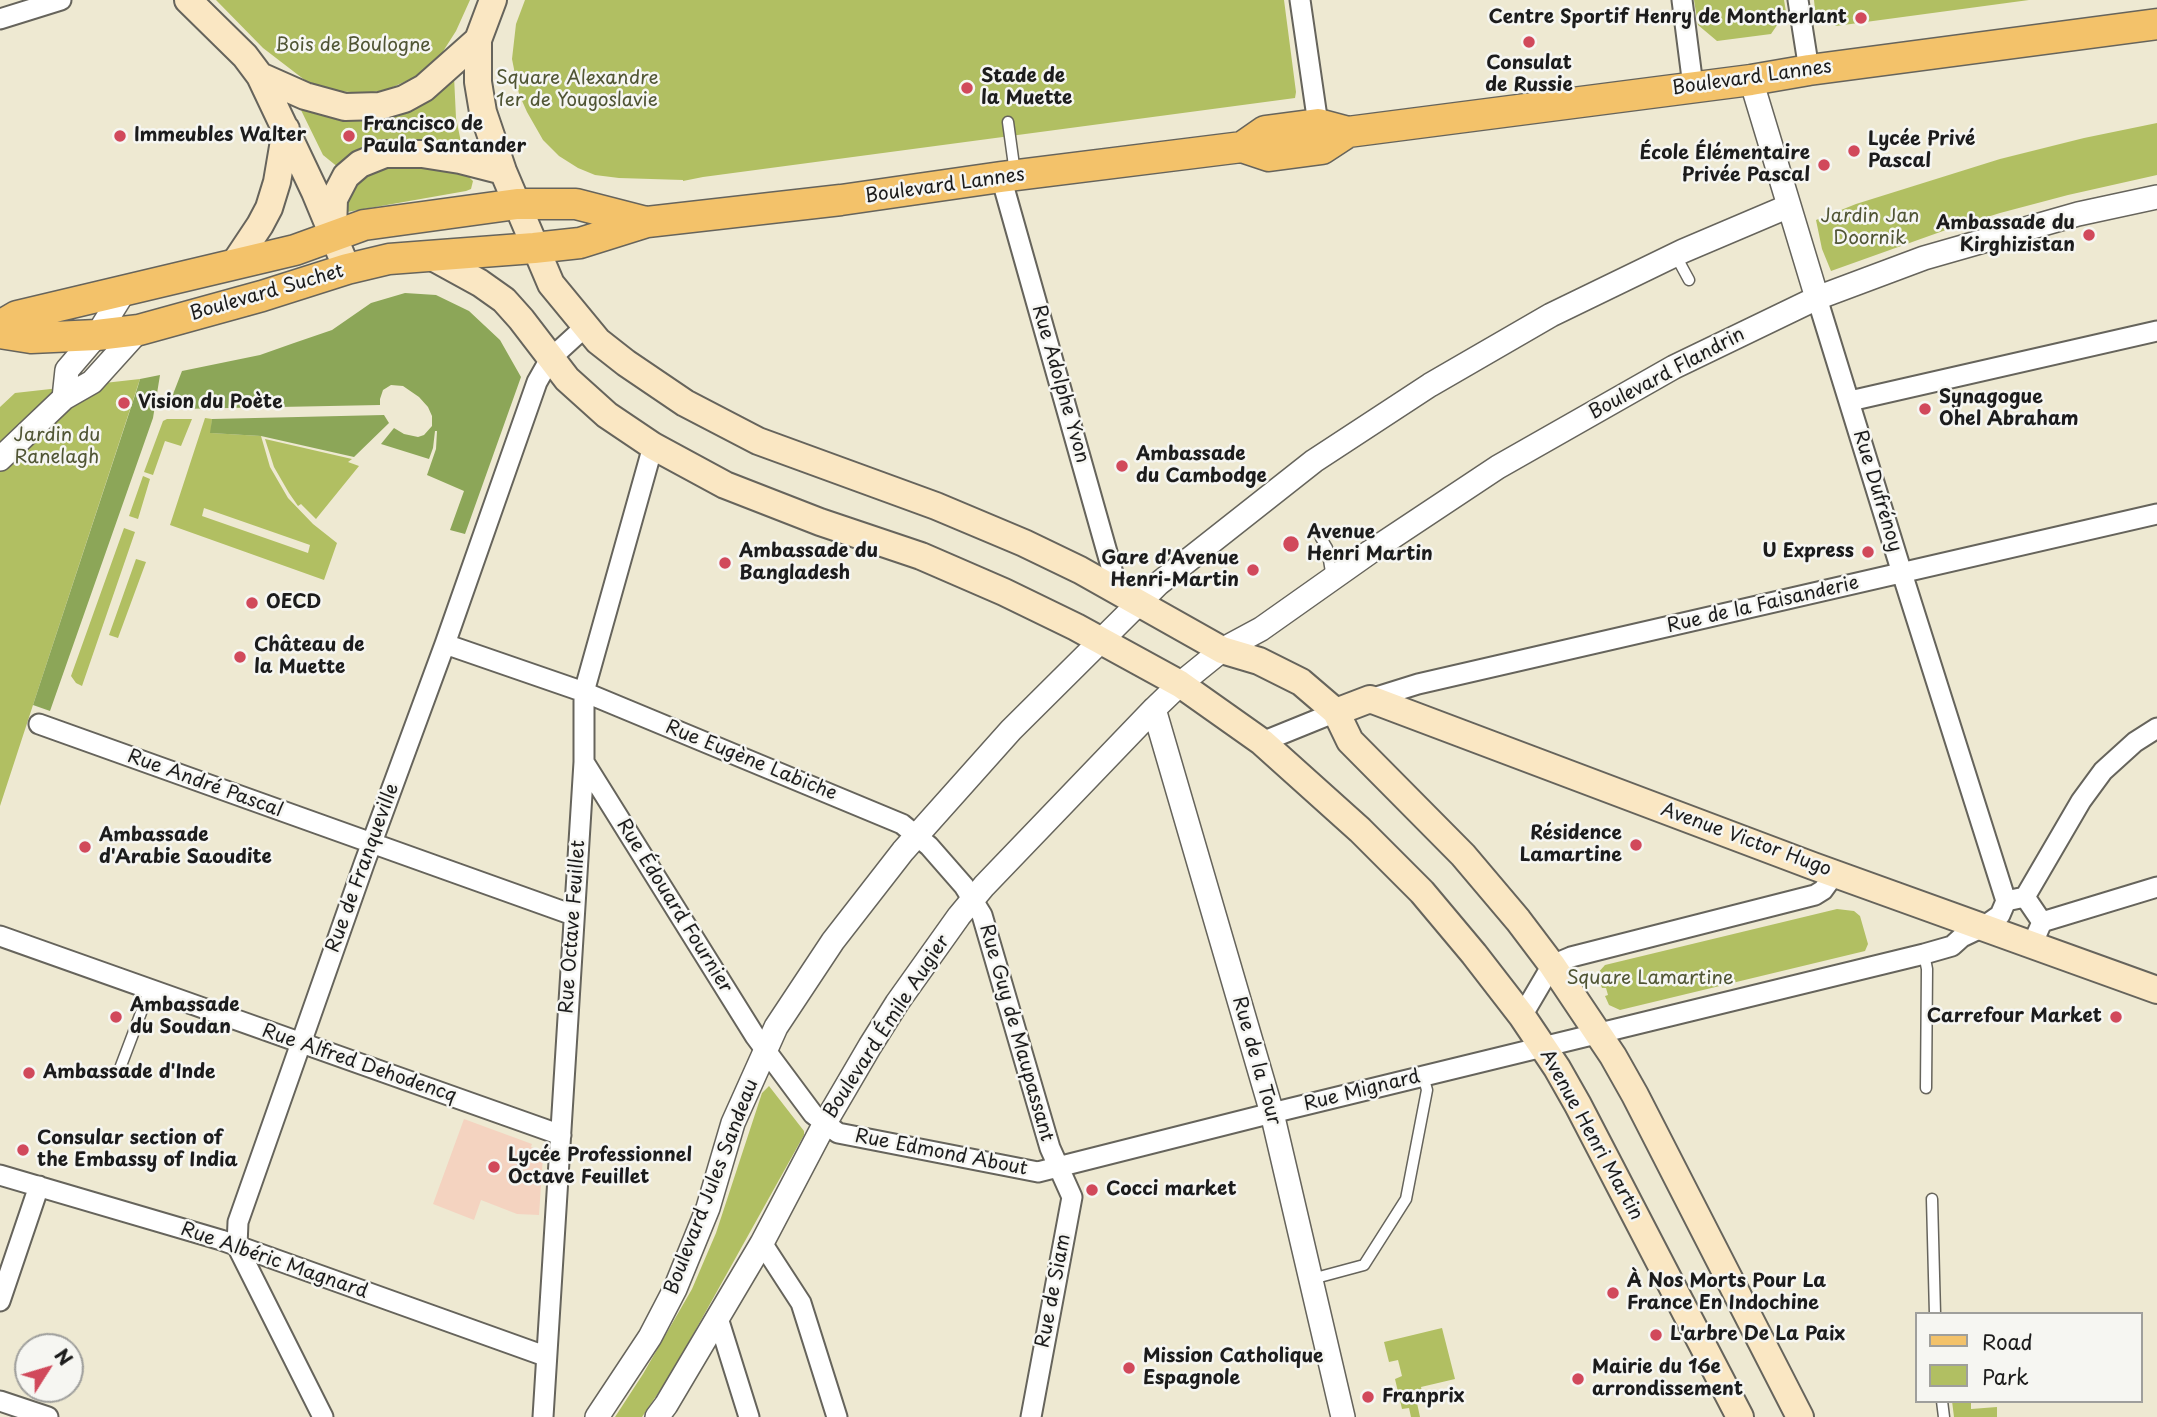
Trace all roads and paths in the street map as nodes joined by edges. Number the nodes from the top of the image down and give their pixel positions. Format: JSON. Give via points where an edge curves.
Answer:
{"nodes":[{"id":1,"x":61,"y":0,"type":"edge"},
{"id":2,"x":188,"y":0,"type":"edge"},
{"id":3,"x":493,"y":0,"type":"edge"},
{"id":4,"x":1300,"y":0,"type":"edge"},
{"id":5,"x":1682,"y":0,"type":"edge"},
{"id":6,"x":1798,"y":0,"type":"edge"},
{"id":7,"x":0,"y":19,"type":"edge"},
{"id":8,"x":2157,"y":24,"type":"edge"},
{"id":9,"x":478,"y":40,"type":"junction"},
{"id":10,"x":1809,"y":70,"type":"junction"},
{"id":11,"x":260,"y":76,"type":"junction"},
{"id":12,"x":1751,"y":80,"type":"junction"},
{"id":13,"x":1693,"y":86,"type":"junction"},
{"id":14,"x":1008,"y":122,"type":"dead end"},
{"id":15,"x":1318,"y":124,"type":"junction"},
{"id":16,"x":286,"y":129,"type":"junction"},
{"id":17,"x":1348,"y":132,"type":"junction"},
{"id":18,"x":1242,"y":148,"type":"junction"},
{"id":19,"x":503,"y":171,"type":"junction"},
{"id":20,"x":1008,"y":176,"type":"junction"},
{"id":21,"x":2157,"y":197,"type":"edge"},
{"id":22,"x":517,"y":204,"type":"junction"},
{"id":23,"x":1789,"y":206,"type":"junction"},
{"id":24,"x":647,"y":222,"type":"junction"},
{"id":25,"x":333,"y":236,"type":"junction"},
{"id":26,"x":534,"y":248,"type":"junction"},
{"id":27,"x":1676,"y":254,"type":"junction"},
{"id":28,"x":429,"y":255,"type":"junction"},
{"id":29,"x":234,"y":264,"type":"junction"},
{"id":30,"x":347,"y":269,"type":"junction"},
{"id":31,"x":1689,"y":280,"type":"dead end"},
{"id":32,"x":125,"y":290,"type":"junction"},
{"id":33,"x":1817,"y":298,"type":"junction"},
{"id":34,"x":0,"y":326,"type":"edge"},
{"id":35,"x":585,"y":327,"type":"junction"},
{"id":36,"x":139,"y":330,"type":"junction"},
{"id":37,"x":2157,"y":331,"type":"edge"},
{"id":38,"x":0,"y":334,"type":"edge"},
{"id":39,"x":97,"y":335,"type":"junction"},
{"id":40,"x":550,"y":359,"type":"junction"},
{"id":41,"x":64,"y":398,"type":"junction"},
{"id":42,"x":1850,"y":401,"type":"junction"},
{"id":43,"x":653,"y":446,"type":"junction"},
{"id":44,"x":0,"y":459,"type":"edge"},
{"id":45,"x":2157,"y":514,"type":"edge"},
{"id":46,"x":1321,"y":538,"type":"dead end"},
{"id":47,"x":1902,"y":573,"type":"junction"},
{"id":48,"x":1332,"y":579,"type":"junction"},
{"id":49,"x":1128,"y":597,"type":"junction"},
{"id":50,"x":1102,"y":642,"type":"junction"},
{"id":51,"x":445,"y":644,"type":"junction"},
{"id":52,"x":1222,"y":649,"type":"junction"},
{"id":53,"x":1180,"y":684,"type":"junction"},
{"id":54,"x":584,"y":692,"type":"junction"},
{"id":55,"x":1370,"y":699,"type":"junction"},
{"id":56,"x":1154,"y":709,"type":"junction"},
{"id":57,"x":1336,"y":712,"type":"junction"},
{"id":58,"x":39,"y":724,"type":"dead end"},
{"id":59,"x":2157,"y":728,"type":"edge"},
{"id":60,"x":1262,"y":742,"type":"junction"},
{"id":61,"x":584,"y":762,"type":"junction"},
{"id":62,"x":916,"y":835,"type":"junction"},
{"id":63,"x":372,"y":844,"type":"junction"},
{"id":64,"x":1836,"y":872,"type":"junction"},
{"id":65,"x":2157,"y":887,"type":"edge"},
{"id":66,"x":972,"y":899,"type":"junction"},
{"id":67,"x":2016,"y":899,"type":"junction"},
{"id":68,"x":573,"y":915,"type":"junction"},
{"id":69,"x":1983,"y":927,"type":"junction"},
{"id":70,"x":2037,"y":933,"type":"junction"},
{"id":71,"x":0,"y":936,"type":"edge"},
{"id":72,"x":1924,"y":954,"type":"junction"},
{"id":73,"x":1552,"y":965,"type":"junction"},
{"id":74,"x":150,"y":989,"type":"junction"},
{"id":75,"x":2157,"y":990,"type":"edge"},
{"id":76,"x":1522,"y":1016,"type":"junction"},
{"id":77,"x":1598,"y":1034,"type":"junction"},
{"id":78,"x":301,"y":1043,"type":"junction"},
{"id":79,"x":1542,"y":1046,"type":"junction"},
{"id":80,"x":765,"y":1051,"type":"junction"},
{"id":81,"x":119,"y":1071,"type":"dead end"},
{"id":82,"x":1423,"y":1076,"type":"junction"},
{"id":83,"x":1926,"y":1088,"type":"dead end"},
{"id":84,"x":1272,"y":1113,"type":"junction"},
{"id":85,"x":825,"y":1123,"type":"junction"},
{"id":86,"x":561,"y":1135,"type":"junction"},
{"id":87,"x":1059,"y":1167,"type":"junction"},
{"id":88,"x":0,"y":1175,"type":"edge"},
{"id":89,"x":39,"y":1186,"type":"junction"},
{"id":90,"x":1932,"y":1199,"type":"dead end"},
{"id":91,"x":762,"y":1243,"type":"junction"},
{"id":92,"x":237,"y":1246,"type":"junction"},
{"id":93,"x":1311,"y":1279,"type":"junction"},
{"id":94,"x":0,"y":1301,"type":"edge"},
{"id":95,"x":1936,"y":1312,"type":"edge"},
{"id":96,"x":718,"y":1318,"type":"junction"},
{"id":97,"x":545,"y":1356,"type":"junction"},
{"id":98,"x":0,"y":1401,"type":"edge"},
{"id":99,"x":48,"y":1417,"type":"edge"},
{"id":100,"x":323,"y":1417,"type":"edge"},
{"id":101,"x":543,"y":1417,"type":"edge"},
{"id":102,"x":597,"y":1417,"type":"edge"},
{"id":103,"x":657,"y":1417,"type":"edge"},
{"id":104,"x":749,"y":1417,"type":"edge"},
{"id":105,"x":837,"y":1417,"type":"edge"},
{"id":106,"x":1031,"y":1417,"type":"edge"},
{"id":107,"x":1343,"y":1417,"type":"edge"},
{"id":108,"x":1740,"y":1417,"type":"edge"},
{"id":109,"x":1800,"y":1417,"type":"edge"}],
"edges":[{"from":1,"to":7,"type":"street"},
{"from":2,"to":11,"type":"main road"},
{"from":3,"to":9,"type":"main road"},
{"from":4,"to":15,"type":"street"},
{"from":5,"to":13,"type":"street"},
{"from":6,"to":10,"type":"street"},
{"from":8,"to":10,"type":"main road","name":"Boulevard Lannes"},
{"from":9,"to":11,"type":"main road","via":[[424,88],[380,106],[345,107]]},
{"from":9,"to":19,"type":"main road","via":[[483,112]]},
{"from":10,"to":12,"type":"main road","name":"Boulevard Lannes"},
{"from":11,"to":16,"type":"main road"},
{"from":12,"to":13,"type":"main road","name":"Boulevard Lannes"},
{"from":12,"to":23,"type":"street","name":"Rue Dufrénoy"},
{"from":13,"to":17,"type":"main road","name":"Boulevard Lannes"},
{"from":14,"to":20,"type":"lane"},
{"from":15,"to":17,"type":"main road","name":"Boulevard Lannes"},
{"from":15,"to":18,"type":"main road","name":"Boulevard Lannes","via":[[1265,131]]},
{"from":16,"to":25,"type":"main road"},
{"from":16,"to":29,"type":"main road","via":[[269,208]]},
{"from":17,"to":18,"type":"main road","name":"Boulevard Lannes","via":[[1322,149],[1269,156]]},
{"from":18,"to":20,"type":"main road","name":"Boulevard Lannes"},
{"from":19,"to":22,"type":"main road"},
{"from":19,"to":25,"type":"main road","via":[[422,154],[385,154],[359,164],[346,176],[334,200]]},
{"from":20,"to":24,"type":"main road","name":"Boulevard Lannes","via":[[841,201]]},
{"from":20,"to":49,"type":"street","name":"Rue Adolphe Yvon"},
{"from":21,"to":33,"type":"street","name":"Boulevard Flandrin","via":[[2078,214],[1924,258]]},
{"from":22,"to":24,"type":"main road","name":"Boulevard Lannes","via":[[576,204]]},
{"from":22,"to":25,"type":"main road","name":"Boulevard Suchet","via":[[364,225]]},
{"from":22,"to":26,"type":"main road"},
{"from":23,"to":27,"type":"street"},
{"from":23,"to":33,"type":"street","name":"Rue Dufrénoy"},
{"from":24,"to":26,"type":"main road","name":"Boulevard Lannes","via":[[580,243]]},
{"from":25,"to":29,"type":"main road","name":"Boulevard Suchet"},
{"from":25,"to":30,"type":"main road"},
{"from":26,"to":28,"type":"main road","name":"Boulevard Suchet"},
{"from":26,"to":35,"type":"main road","via":[[551,284]]},
{"from":27,"to":31,"type":"lane"},
{"from":27,"to":49,"type":"street","via":[[1551,316],[1430,385],[1314,461],[1161,582]]},
{"from":28,"to":30,"type":"main road","name":"Boulevard Suchet"},
{"from":28,"to":40,"type":"main road","name":"Avenue Henri Martin","via":[[504,300]]},
{"from":29,"to":32,"type":"main road","name":"Boulevard Suchet"},
{"from":30,"to":36,"type":"main road","name":"Boulevard Suchet"},
{"from":32,"to":34,"type":"main road","name":"Boulevard Suchet","via":[[17,316]]},
{"from":32,"to":39,"type":"street"},
{"from":33,"to":42,"type":"street","name":"Rue Dufrénoy"},
{"from":33,"to":48,"type":"street","name":"Boulevard Flandrin","via":[[1674,367],[1497,467]]},
{"from":35,"to":40,"type":"street","name":"Rue de Franqueville"},
{"from":35,"to":49,"type":"main road","via":[[665,390],[758,441],[1024,542]]},
{"from":36,"to":39,"type":"main road","name":"Boulevard Suchet"},
{"from":36,"to":41,"type":"street","via":[[92,382]]},
{"from":37,"to":42,"type":"street"},
{"from":38,"to":39,"type":"main road","name":"Boulevard Suchet","via":[[23,338]]},
{"from":39,"to":41,"type":"street","via":[[67,370]]},
{"from":40,"to":43,"type":"main road","name":"Avenue Henri Martin","via":[[607,415]]},
{"from":40,"to":51,"type":"street","name":"Rue de Franqueville","via":[[537,382]]},
{"from":41,"to":44,"type":"street"},
{"from":42,"to":47,"type":"street","name":"Rue Dufrénoy"},
{"from":43,"to":50,"type":"main road","name":"Avenue Henri Martin","via":[[725,485],[920,556]]},
{"from":43,"to":54,"type":"street","name":"Rue Octave Feuillet"},
{"from":45,"to":47,"type":"street","name":"Rue de la Faisanderie"},
{"from":46,"to":48,"type":"lane","via":[[1328,548]]},
{"from":47,"to":55,"type":"street","name":"Rue de la Faisanderie","via":[[1418,684]]},
{"from":47,"to":67,"type":"street","name":"Rue Dufrénoy"},
{"from":48,"to":52,"type":"street","name":"Boulevard Flandrin","via":[[1261,629]]},
{"from":49,"to":50,"type":"street","name":"Boulevard Jules Sandeau"},
{"from":49,"to":52,"type":"main road"},
{"from":50,"to":53,"type":"main road","name":"Avenue Henri Martin"},
{"from":50,"to":62,"type":"street","name":"Boulevard Jules Sandeau","via":[[1011,730]]},
{"from":51,"to":54,"type":"street","name":"Rue Eugène Labiche"},
{"from":51,"to":63,"type":"street","name":"Rue de Franqueville"},
{"from":52,"to":53,"type":"street","name":"Boulevard Flandrin"},
{"from":52,"to":57,"type":"main road","via":[[1301,681]]},
{"from":53,"to":56,"type":"street","name":"Boulevard Émile Augier"},
{"from":53,"to":60,"type":"main road","name":"Avenue Henri Martin"},
{"from":54,"to":61,"type":"street","name":"Rue Octave Feuillet"},
{"from":54,"to":62,"type":"street","name":"Rue Eugène Labiche","via":[[902,824]]},
{"from":55,"to":57,"type":"main road"},
{"from":55,"to":64,"type":"main road","name":"Avenue Victor Hugo"},
{"from":56,"to":66,"type":"street","name":"Boulevard Émile Augier"},
{"from":56,"to":84,"type":"street","name":"Rue de la Tour"},
{"from":57,"to":60,"type":"street"},
{"from":57,"to":73,"type":"main road","via":[[1350,741],[1463,855]]},
{"from":58,"to":63,"type":"street","name":"Rue André Pascal"},
{"from":59,"to":67,"type":"street","via":[[2104,771]]},
{"from":60,"to":76,"type":"main road","name":"Avenue Henri Martin","via":[[1422,892]]},
{"from":61,"to":68,"type":"street","name":"Rue Octave Feuillet"},
{"from":61,"to":80,"type":"street","name":"Rue Édouard Fournier"},
{"from":62,"to":66,"type":"street","name":"Rue Eugène Labiche"},
{"from":62,"to":80,"type":"street","name":"Boulevard Jules Sandeau","via":[[833,941]]},
{"from":63,"to":68,"type":"street","name":"Rue André Pascal"},
{"from":63,"to":78,"type":"street","name":"Rue de Franqueville"},
{"from":64,"to":69,"type":"main road","name":"Avenue Victor Hugo"},
{"from":64,"to":73,"type":"street","via":[[1815,895]]},
{"from":65,"to":70,"type":"street"},
{"from":66,"to":85,"type":"street","name":"Boulevard Émile Augier","via":[[897,1003]]},
{"from":66,"to":87,"type":"street","name":"Rue Guy de Maupassant","via":[[982,915]]},
{"from":67,"to":69,"type":"street"},
{"from":67,"to":70,"type":"street","name":"Rue Dufrénoy"},
{"from":68,"to":86,"type":"street","name":"Rue Octave Feuillet"},
{"from":69,"to":70,"type":"main road","name":"Avenue Victor Hugo"},
{"from":69,"to":72,"type":"street","via":[[1952,946]]},
{"from":70,"to":75,"type":"main road","name":"Avenue Victor Hugo"},
{"from":71,"to":74,"type":"street","name":"Rue Alfred Dehodencq"},
{"from":72,"to":77,"type":"street"},
{"from":72,"to":83,"type":"lane"},
{"from":73,"to":76,"type":"street"},
{"from":73,"to":77,"type":"main road"},
{"from":74,"to":78,"type":"street","name":"Rue Alfred Dehodencq"},
{"from":74,"to":81,"type":"lane"},
{"from":76,"to":79,"type":"main road","name":"Avenue Henri Martin"},
{"from":77,"to":79,"type":"street","name":"Rue Mignard"},
{"from":77,"to":109,"type":"main road","via":[[1635,1096]]},
{"from":78,"to":86,"type":"street","name":"Rue Alfred Dehodencq"},
{"from":78,"to":92,"type":"street","name":"Rue de Franqueville","via":[[238,1223]]},
{"from":79,"to":82,"type":"street","name":"Rue Mignard"},
{"from":79,"to":108,"type":"main road","name":"Avenue Henri Martin","via":[[1578,1105]]},
{"from":80,"to":85,"type":"street","name":"Rue Édouard Fournier"},
{"from":80,"to":102,"type":"street","name":"Boulevard Jules Sandeau","via":[[733,1124],[708,1208],[675,1289],[650,1337]]},
{"from":82,"to":84,"type":"street","name":"Rue Mignard"},
{"from":82,"to":93,"type":"lane","via":[[1427,1090],[1406,1199],[1364,1265]]},
{"from":84,"to":87,"type":"street","name":"Rue Mignard"},
{"from":84,"to":93,"type":"street","name":"Rue de la Tour"},
{"from":85,"to":87,"type":"street","name":"Rue Edmond About","via":[[838,1133],[1038,1172]]},
{"from":85,"to":91,"type":"street","name":"Boulevard Émile Augier"},
{"from":86,"to":97,"type":"street","name":"Rue Octave Feuillet"},
{"from":87,"to":106,"type":"street","name":"Rue de Siam","via":[[1072,1197]]},
{"from":88,"to":89,"type":"street","name":"Rue Albéric Magnard"},
{"from":89,"to":92,"type":"street","name":"Rue Albéric Magnard"},
{"from":89,"to":94,"type":"street"},
{"from":90,"to":95,"type":"lane"},
{"from":91,"to":96,"type":"street","name":"Boulevard Émile Augier"},
{"from":91,"to":105,"type":"street","via":[[801,1303]]},
{"from":92,"to":97,"type":"street","name":"Rue Albéric Magnard"},
{"from":92,"to":100,"type":"street"},
{"from":93,"to":107,"type":"street","name":"Rue de la Tour"},
{"from":96,"to":103,"type":"street","name":"Boulevard Émile Augier"},
{"from":96,"to":104,"type":"street"},
{"from":97,"to":101,"type":"street","name":"Rue Octave Feuillet"},
{"from":98,"to":99,"type":"street"}]}
